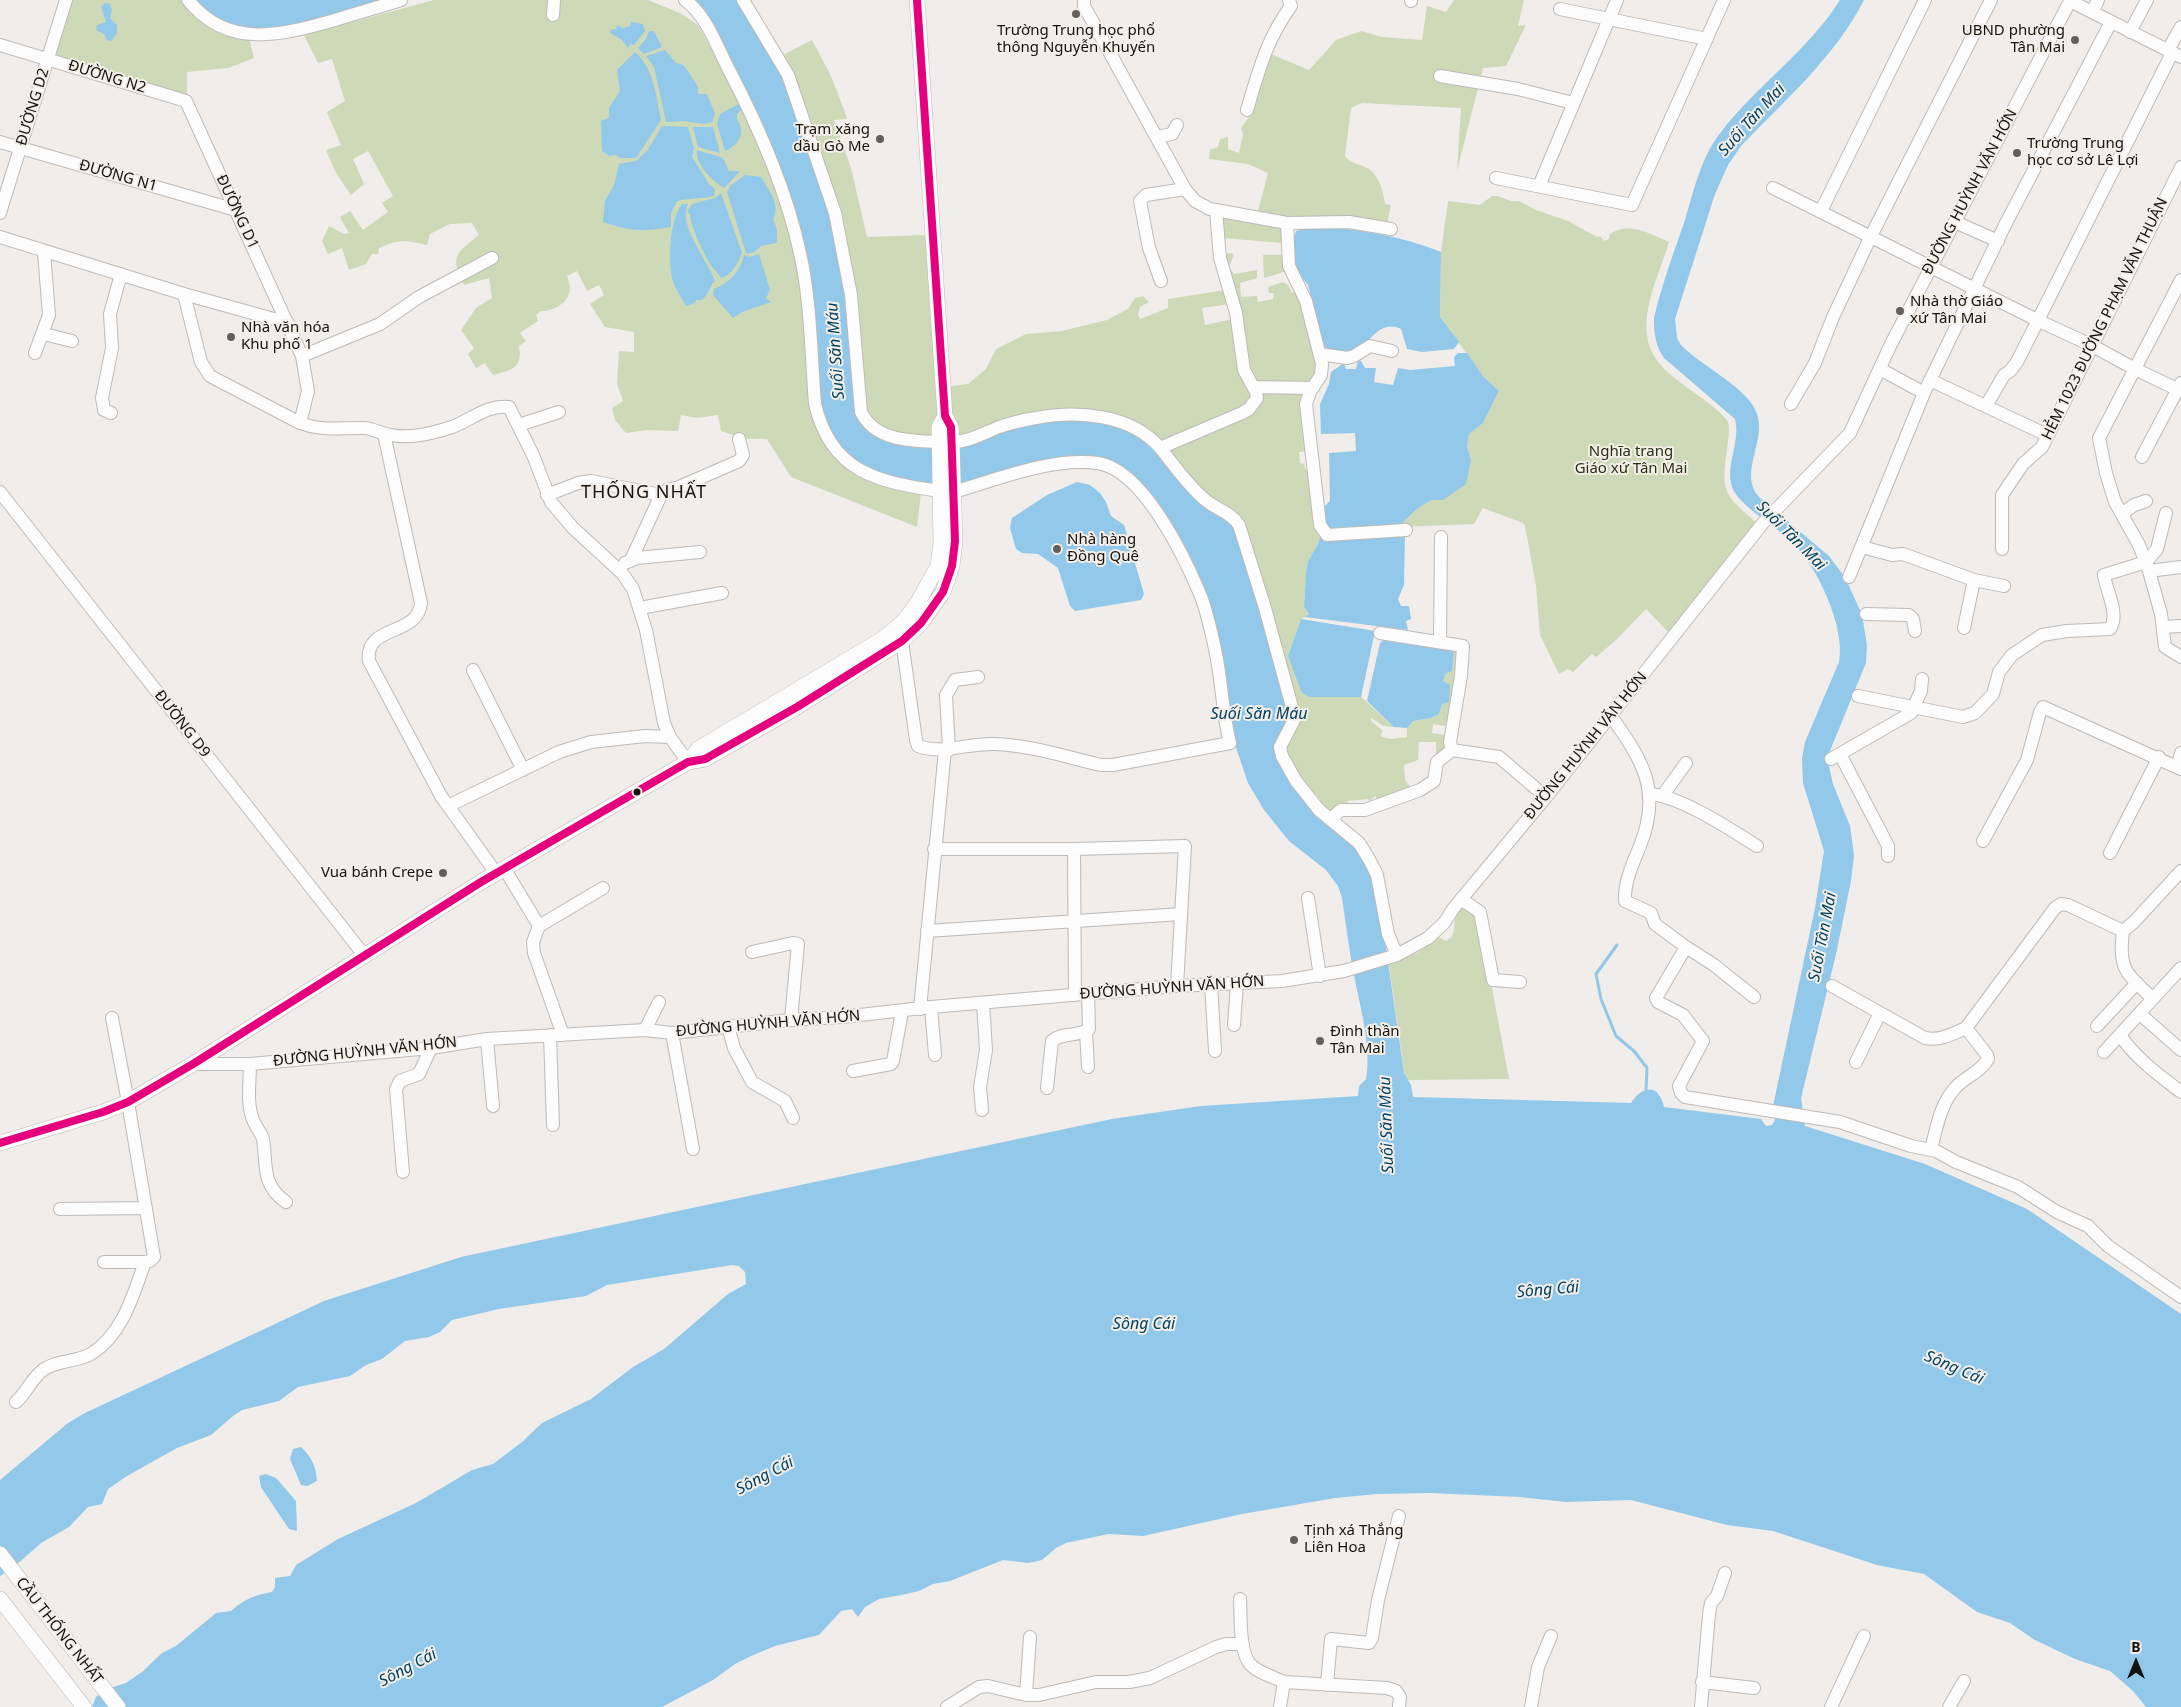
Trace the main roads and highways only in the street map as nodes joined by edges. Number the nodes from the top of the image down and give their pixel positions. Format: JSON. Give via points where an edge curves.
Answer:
{"nodes":[{"id":1,"x":917,"y":0,"type":"edge"},
{"id":2,"x":947,"y":491,"type":"junction"},
{"id":3,"x":688,"y":762,"type":"junction"},
{"id":4,"x":0,"y":1143,"type":"edge"},
{"id":5,"x":0,"y":1554,"type":"edge"},
{"id":6,"x":0,"y":1599,"type":"edge"},
{"id":7,"x":84,"y":1707,"type":"edge"},
{"id":8,"x":118,"y":1707,"type":"edge"}],
"edges":[{"from":1,"to":2,"type":"main road","via":[[945,416],[939,427],[946,442]]},
{"from":2,"to":3,"type":"main road","via":[[938,566],[926,591],[904,621],[862,652],[698,749]]},
{"from":2,"to":3,"type":"main road","via":[[955,540],[952,566],[943,592],[921,623],[902,641],[797,708],[705,759]]},
{"from":3,"to":4,"type":"main road","via":[[500,870],[128,1102]]},
{"from":5,"to":8,"type":"main road","name":"CẦU THỐNG NHẤT"},
{"from":6,"to":7,"type":"main road","name":"CẦU THỐNG NHẤT"}]}
